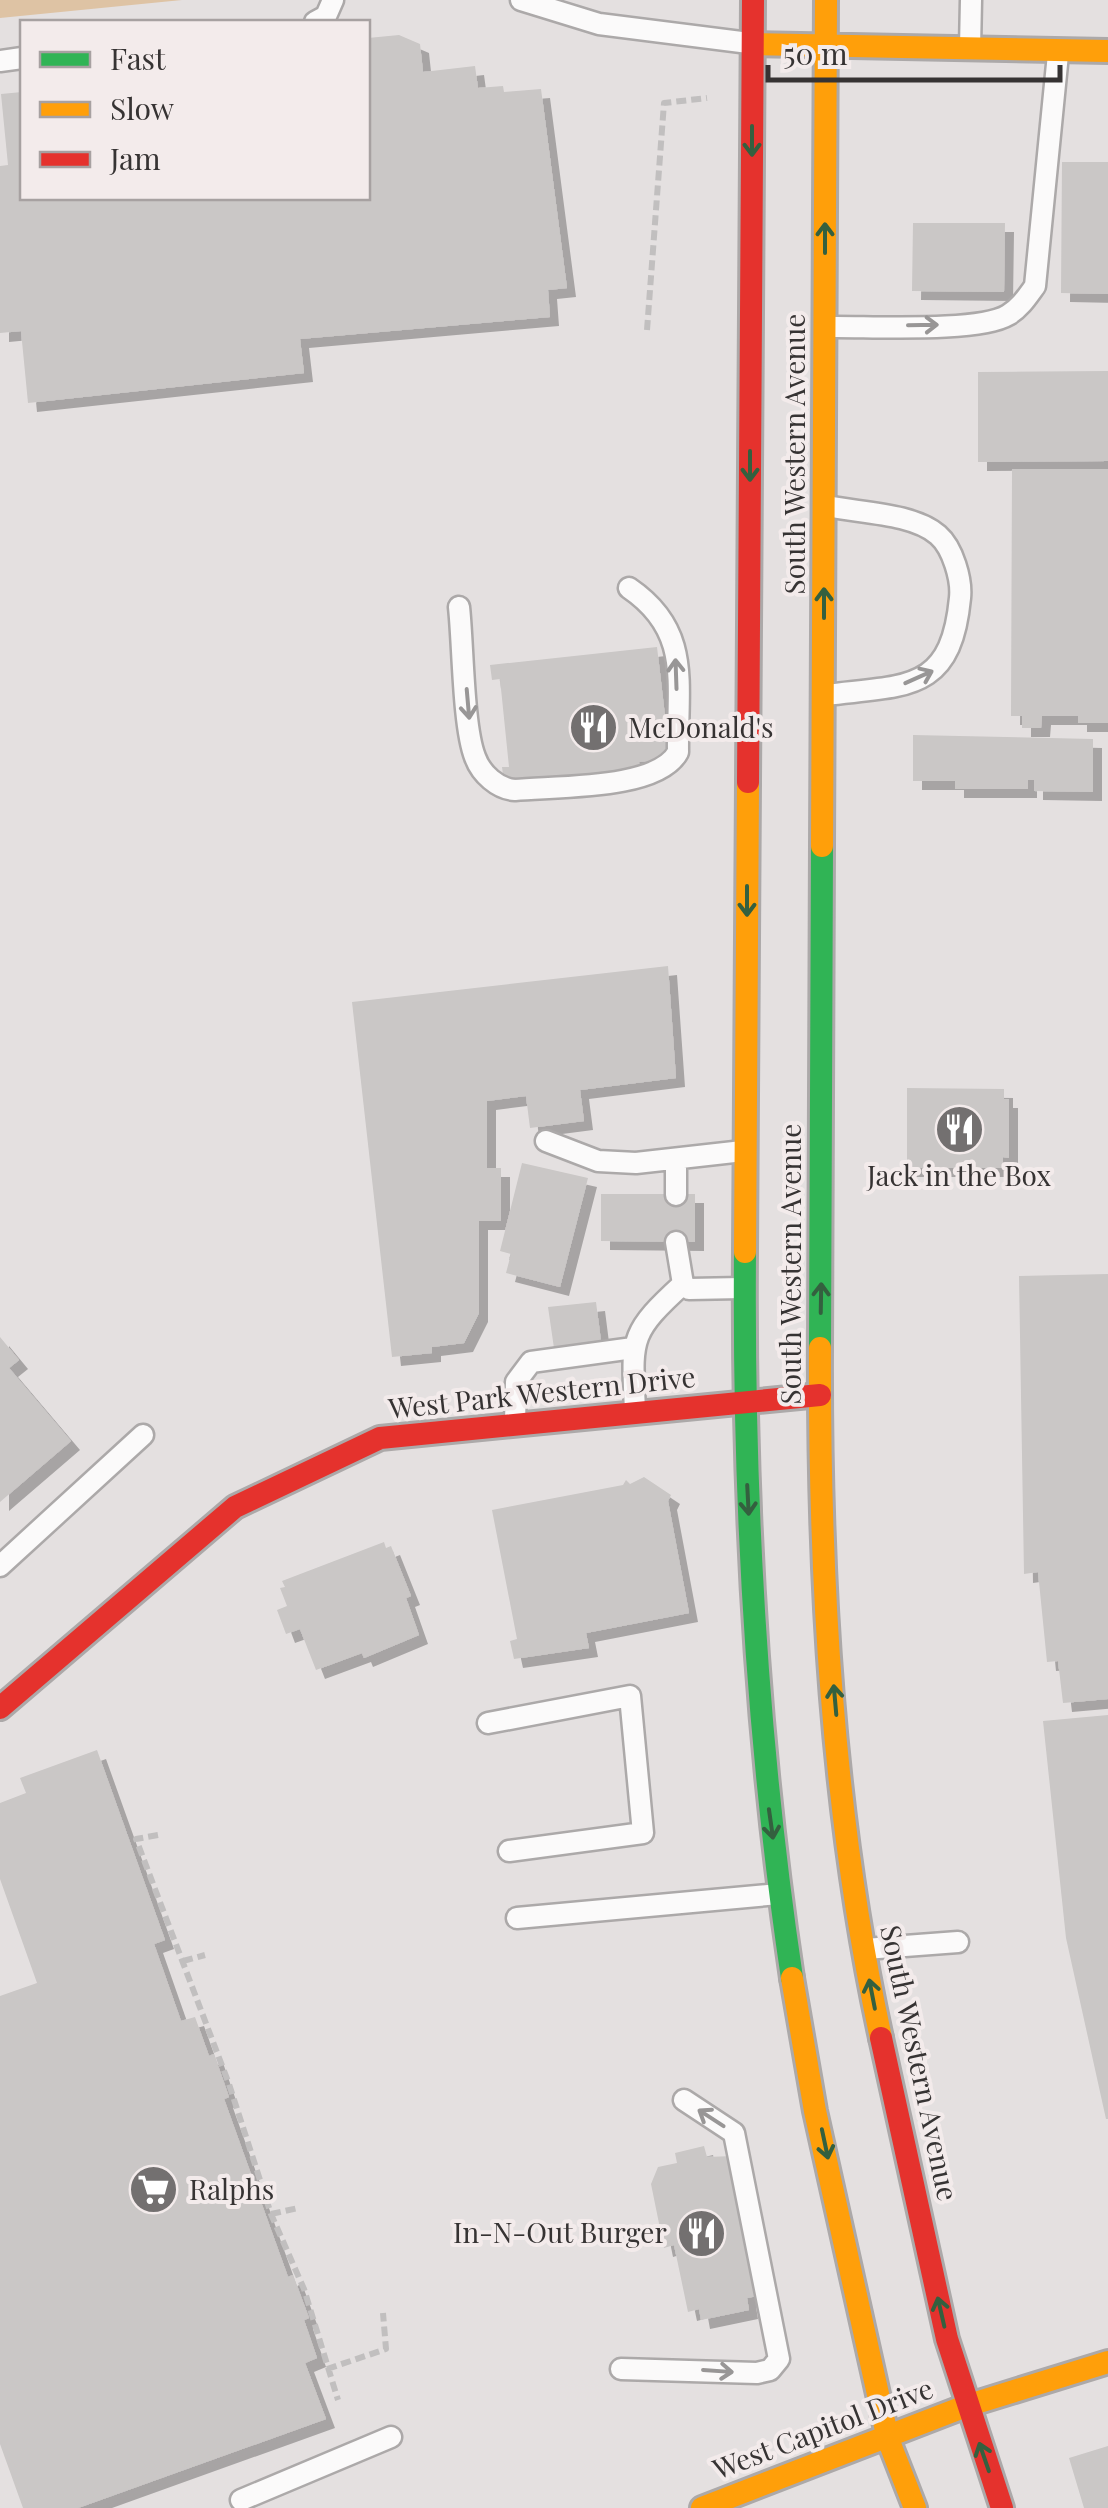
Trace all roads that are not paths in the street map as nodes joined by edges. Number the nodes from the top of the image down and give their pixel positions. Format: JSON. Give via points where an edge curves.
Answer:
{"nodes":[{"id":1,"x":333,"y":0,"type":"edge"},
{"id":2,"x":521,"y":0,"type":"edge"},
{"id":3,"x":753,"y":0,"type":"edge"},
{"id":4,"x":826,"y":0,"type":"edge"},
{"id":5,"x":971,"y":0,"type":"edge"},
{"id":6,"x":319,"y":20,"type":"edge"},
{"id":7,"x":752,"y":44,"type":"junction"},
{"id":8,"x":826,"y":45,"type":"junction"},
{"id":9,"x":970,"y":48,"type":"junction"},
{"id":10,"x":1058,"y":50,"type":"junction"},
{"id":11,"x":1108,"y":50,"type":"edge"},
{"id":12,"x":825,"y":327,"type":"junction"},
{"id":13,"x":824,"y":506,"type":"junction"},
{"id":14,"x":629,"y":588,"type":"dead end"},
{"id":15,"x":460,"y":607,"type":"dead end"},
{"id":16,"x":824,"y":696,"type":"junction"},
{"id":17,"x":546,"y":1141,"type":"dead end"},
{"id":18,"x":746,"y":1151,"type":"junction"},
{"id":19,"x":676,"y":1158,"type":"junction"},
{"id":20,"x":676,"y":1194,"type":"dead end"},
{"id":21,"x":676,"y":1242,"type":"dead end"},
{"id":22,"x":683,"y":1284,"type":"junction"},
{"id":23,"x":744,"y":1288,"type":"junction"},
{"id":24,"x":632,"y":1348,"type":"junction"},
{"id":25,"x":820,"y":1396,"type":"junction"},
{"id":26,"x":744,"y":1402,"type":"junction"},
{"id":27,"x":636,"y":1413,"type":"junction"},
{"id":28,"x":515,"y":1425,"type":"junction"},
{"id":29,"x":143,"y":1435,"type":"dead end"},
{"id":30,"x":0,"y":1566,"type":"edge"},
{"id":31,"x":0,"y":1708,"type":"edge"},
{"id":32,"x":488,"y":1723,"type":"dead end"},
{"id":33,"x":509,"y":1851,"type":"dead end"},
{"id":34,"x":781,"y":1894,"type":"junction"},
{"id":35,"x":518,"y":1918,"type":"dead end"},
{"id":36,"x":958,"y":1942,"type":"dead end"},
{"id":37,"x":863,"y":1949,"type":"junction"},
{"id":38,"x":684,"y":2100,"type":"dead end"},
{"id":39,"x":1108,"y":2362,"type":"edge"},
{"id":40,"x":621,"y":2369,"type":"dead end"},
{"id":41,"x":966,"y":2406,"type":"junction"},
{"id":42,"x":392,"y":2437,"type":"dead end"},
{"id":43,"x":888,"y":2440,"type":"junction"},
{"id":44,"x":240,"y":2500,"type":"dead end"},
{"id":45,"x":702,"y":2508,"type":"edge"},
{"id":46,"x":915,"y":2508,"type":"edge"},
{"id":47,"x":1002,"y":2508,"type":"edge"}],
"edges":[{"from":1,"to":6,"type":"lane"},
{"from":2,"to":7,"type":"lane","via":[[599,24]]},
{"from":3,"to":7,"type":"main road","name":"South Western Avenue"},
{"from":4,"to":8,"type":"main road","name":"South Western Avenue"},
{"from":5,"to":9,"type":"lane"},
{"from":7,"to":8,"type":"main road"},
{"from":7,"to":18,"type":"main road","name":"South Western Avenue","one_way":true},
{"from":8,"to":9,"type":"main road"},
{"from":12,"to":8,"type":"main road","name":"South Western Avenue","one_way":true},
{"from":9,"to":10,"type":"main road"},
{"from":10,"to":11,"type":"main road"},
{"from":12,"to":10,"type":"lane","one_way":true,"via":[[980,324],[1022,305],[1035,286]]},
{"from":12,"to":13,"type":"main road","name":"South Western Avenue"},
{"from":16,"to":13,"type":"main road","name":"South Western Avenue","one_way":true},
{"from":16,"to":13,"type":"lane","one_way":true,"via":[[892,687],[943,664],[956,635],[960,591],[940,536],[918,524]]},
{"from":15,"to":14,"type":"lane","one_way":true,"via":[[475,757],[496,783],[515,790],[642,778],[678,752],[676,658],[664,618]]},
{"from":25,"to":16,"type":"main road","name":"South Western Avenue","one_way":true},
{"from":17,"to":19,"type":"lane","via":[[598,1161]]},
{"from":18,"to":19,"type":"lane"},
{"from":18,"to":23,"type":"main road","name":"South Western Avenue"},
{"from":19,"to":20,"type":"lane"},
{"from":21,"to":22,"type":"lane"},
{"from":22,"to":23,"type":"lane","via":[[689,1290]]},
{"from":22,"to":24,"type":"lane","via":[[643,1320]]},
{"from":23,"to":26,"type":"main road","name":"South Western Avenue"},
{"from":24,"to":27,"type":"lane"},
{"from":24,"to":28,"type":"lane","via":[[531,1362],[516,1382]]},
{"from":25,"to":26,"type":"main road","name":"West Park Western Drive"},
{"from":37,"to":25,"type":"main road","name":"South Western Avenue","one_way":true,"via":[[831,1655]]},
{"from":26,"to":27,"type":"main road","name":"West Park Western Drive"},
{"from":26,"to":34,"type":"main road","name":"South Western Avenue","one_way":true,"via":[[765,1770]]},
{"from":27,"to":28,"type":"main road","name":"West Park Western Drive"},
{"from":28,"to":31,"type":"main road","name":"West Park Western Drive","via":[[380,1438],[235,1508]]},
{"from":29,"to":30,"type":"lane"},
{"from":32,"to":33,"type":"lane","via":[[630,1696],[642,1833]]},
{"from":34,"to":35,"type":"lane"},
{"from":34,"to":43,"type":"main road","name":"South Western Avenue","one_way":true,"via":[[796,2002]]},
{"from":36,"to":37,"type":"lane"},
{"from":41,"to":37,"type":"main road","name":"South Western Avenue","one_way":true},
{"from":40,"to":38,"type":"lane","one_way":true,"via":[[757,2373],[779,2359],[734,2133]]},
{"from":39,"to":41,"type":"main road","name":"West Capitol Drive"},
{"from":41,"to":43,"type":"main road","name":"West Capitol Drive"},
{"from":47,"to":41,"type":"main road","name":"South Western Avenue","one_way":true},
{"from":42,"to":44,"type":"lane"},
{"from":43,"to":45,"type":"main road","name":"West Capitol Drive"},
{"from":43,"to":46,"type":"main road","name":"South Western Avenue"}]}
